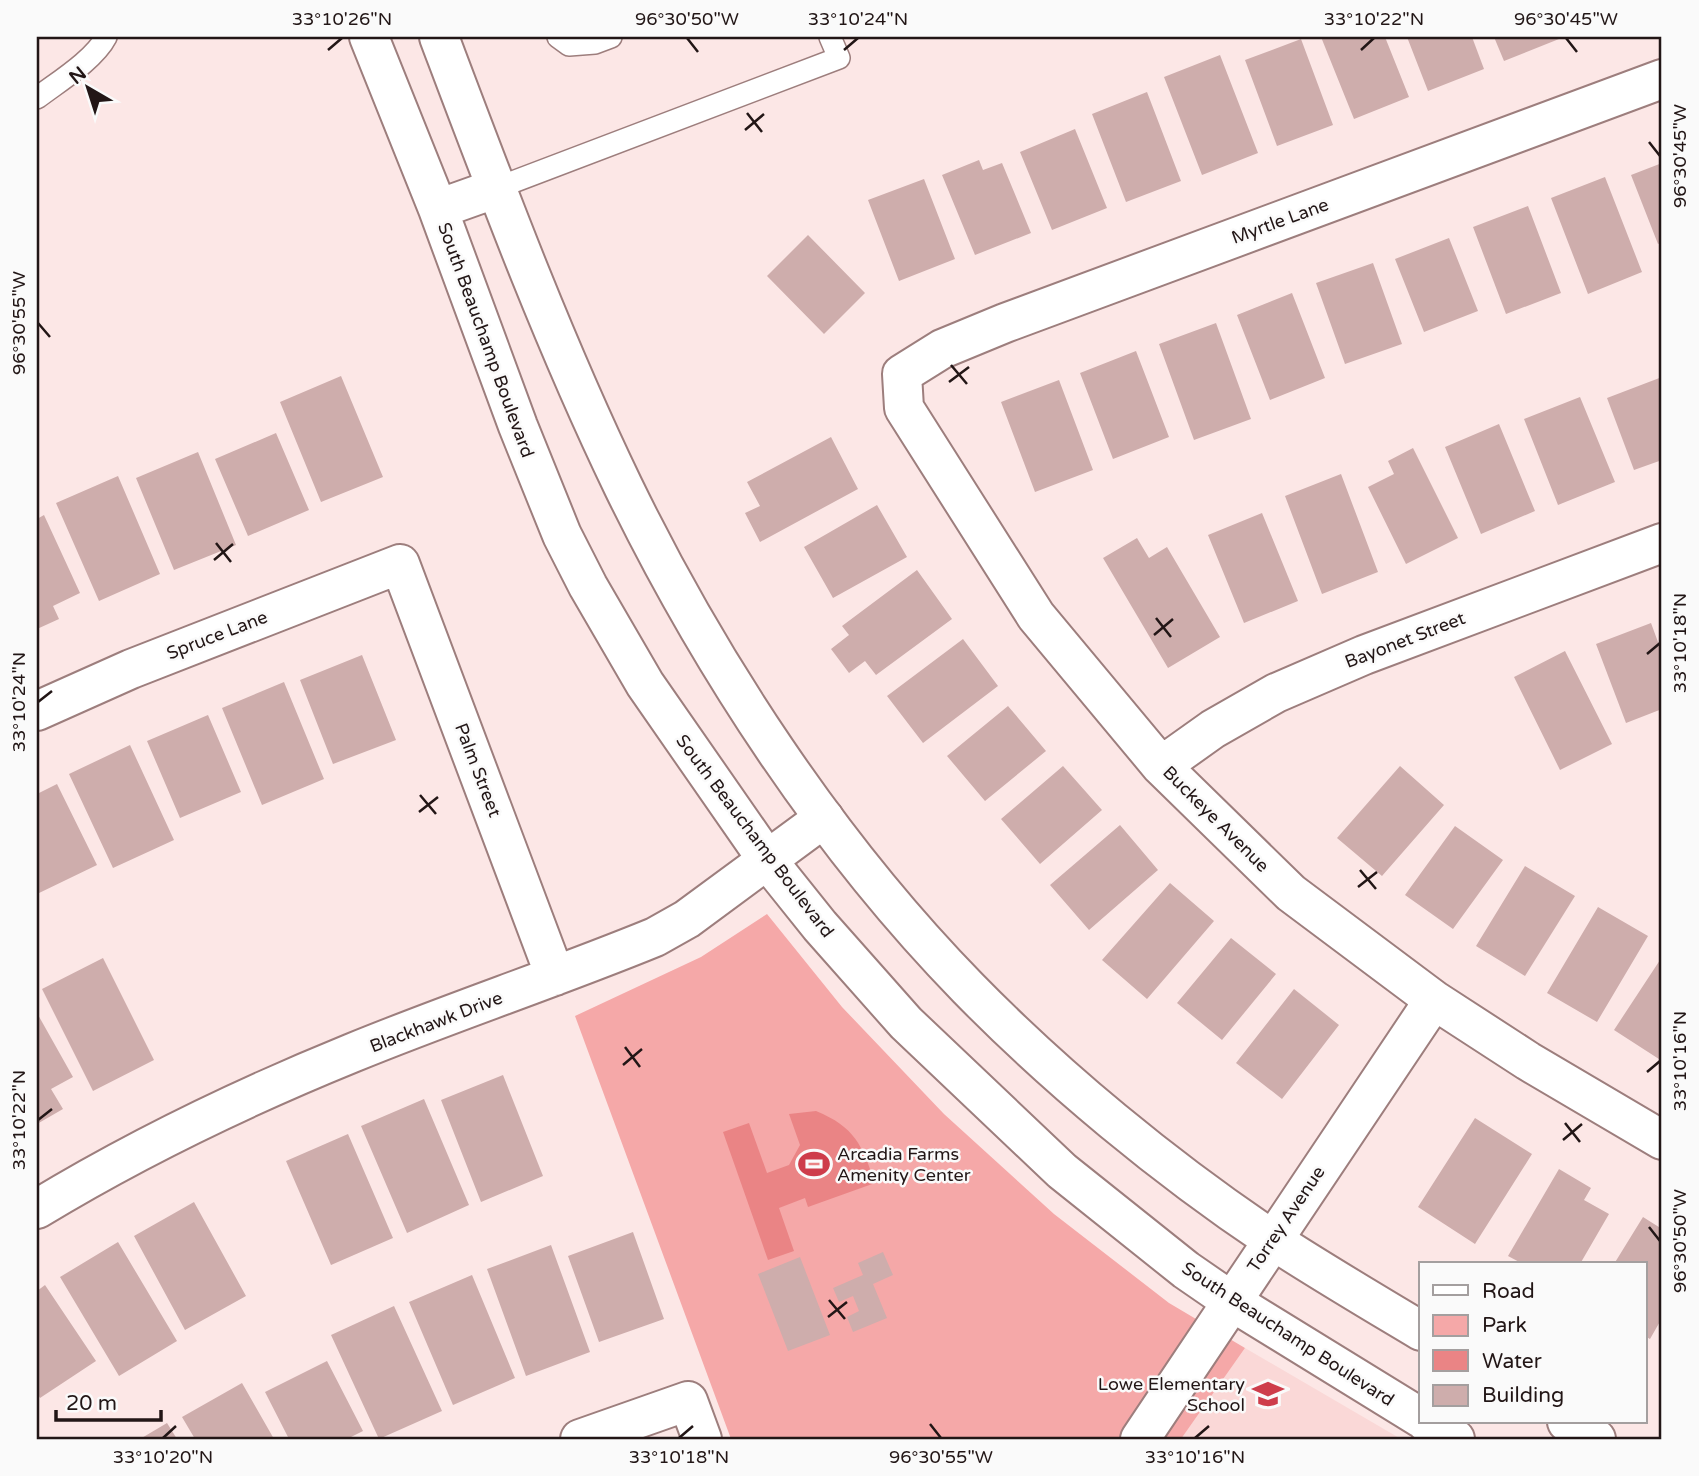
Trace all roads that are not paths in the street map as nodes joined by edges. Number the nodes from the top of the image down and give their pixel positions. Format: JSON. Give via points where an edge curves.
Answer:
{"nodes":[{"id":1,"x":106,"y":37,"type":"edge"},
{"id":2,"x":369,"y":37,"type":"edge"},
{"id":3,"x":439,"y":37,"type":"edge"},
{"id":4,"x":558,"y":37,"type":"edge"},
{"id":5,"x":611,"y":37,"type":"edge"},
{"id":6,"x":830,"y":37,"type":"edge"},
{"id":7,"x":1662,"y":79,"type":"edge"},
{"id":8,"x":37,"y":98,"type":"edge"},
{"id":9,"x":497,"y":188,"type":"junction"},
{"id":10,"x":438,"y":209,"type":"junction"},
{"id":11,"x":902,"y":374,"type":"joint"},
{"id":12,"x":1662,"y":543,"type":"edge"},
{"id":13,"x":400,"y":564,"type":"joint"},
{"id":14,"x":37,"y":711,"type":"edge"},
{"id":15,"x":1161,"y":766,"type":"junction"},
{"id":16,"x":824,"y":818,"type":"junction"},
{"id":17,"x":768,"y":861,"type":"junction"},
{"id":18,"x":555,"y":976,"type":"junction"},
{"id":19,"x":1434,"y":1000,"type":"junction"},
{"id":20,"x":1662,"y":1140,"type":"edge"},
{"id":21,"x":37,"y":1209,"type":"edge"},
{"id":22,"x":1272,"y":1239,"type":"junction"},
{"id":23,"x":1231,"y":1301,"type":"junction"},
{"id":24,"x":1419,"y":1330,"type":"edge"},
{"id":25,"x":1419,"y":1417,"type":"edge"},
{"id":26,"x":1429,"y":1424,"type":"edge"},
{"id":27,"x":1570,"y":1424,"type":"edge"},
{"id":28,"x":580,"y":1439,"type":"edge"},
{"id":29,"x":702,"y":1439,"type":"edge"},
{"id":30,"x":1140,"y":1439,"type":"edge"},
{"id":31,"x":1455,"y":1439,"type":"edge"},
{"id":32,"x":1595,"y":1439,"type":"edge"}],
"edges":[{"from":1,"to":8,"type":"lane"},
{"from":2,"to":10,"type":"street","name":"South Beauchamp Boulevard"},
{"from":3,"to":9,"type":"street"},
{"from":4,"to":5,"type":"lane","via":[[569,45]]},
{"from":6,"to":9,"type":"lane","via":[[839,58]]},
{"from":7,"to":11,"type":"street","name":"Myrtle Lane","via":[[1005,323],[942,349]]},
{"from":9,"to":10,"type":"street"},
{"from":9,"to":16,"type":"street","via":[[583,399],[646,531],[758,722]]},
{"from":10,"to":17,"type":"street","name":"South Beauchamp Boulevard","via":[[540,484],[587,586],[645,684]]},
{"from":11,"to":15,"type":"street","name":"Buckeye Avenue","via":[[904,408],[1037,616]]},
{"from":12,"to":15,"type":"street","name":"Bayonet Street","via":[[1364,654],[1276,693]]},
{"from":13,"to":14,"type":"street","name":"Spruce Lane","via":[[131,669]]},
{"from":13,"to":18,"type":"street","name":"Palm Street"},
{"from":15,"to":19,"type":"street","name":"Buckeye Avenue","via":[[1291,893]]},
{"from":16,"to":17,"type":"street","name":"Blackhawk Drive"},
{"from":16,"to":22,"type":"street","via":[[896,909],[1007,1026],[1135,1138]]},
{"from":17,"to":18,"type":"street","name":"Blackhawk Drive","via":[[655,937]]},
{"from":17,"to":23,"type":"street","name":"South Beauchamp Boulevard","via":[[864,978],[943,1060],[1062,1171]]},
{"from":18,"to":21,"type":"street","name":"Blackhawk Drive","via":[[300,1076],[143,1150]]},
{"from":19,"to":20,"type":"street","name":"Buckeye Avenue"},
{"from":19,"to":22,"type":"street","name":"Torrey Avenue"},
{"from":22,"to":23,"type":"street","name":"Torrey Avenue"},
{"from":22,"to":24,"type":"street"},
{"from":23,"to":25,"type":"street","name":"South Beauchamp Boulevard"},
{"from":23,"to":30,"type":"street","name":"Torrey Avenue"},
{"from":26,"to":31,"type":"street"},
{"from":27,"to":32,"type":"street"},
{"from":28,"to":29,"type":"street","via":[[688,1401]]}]}
